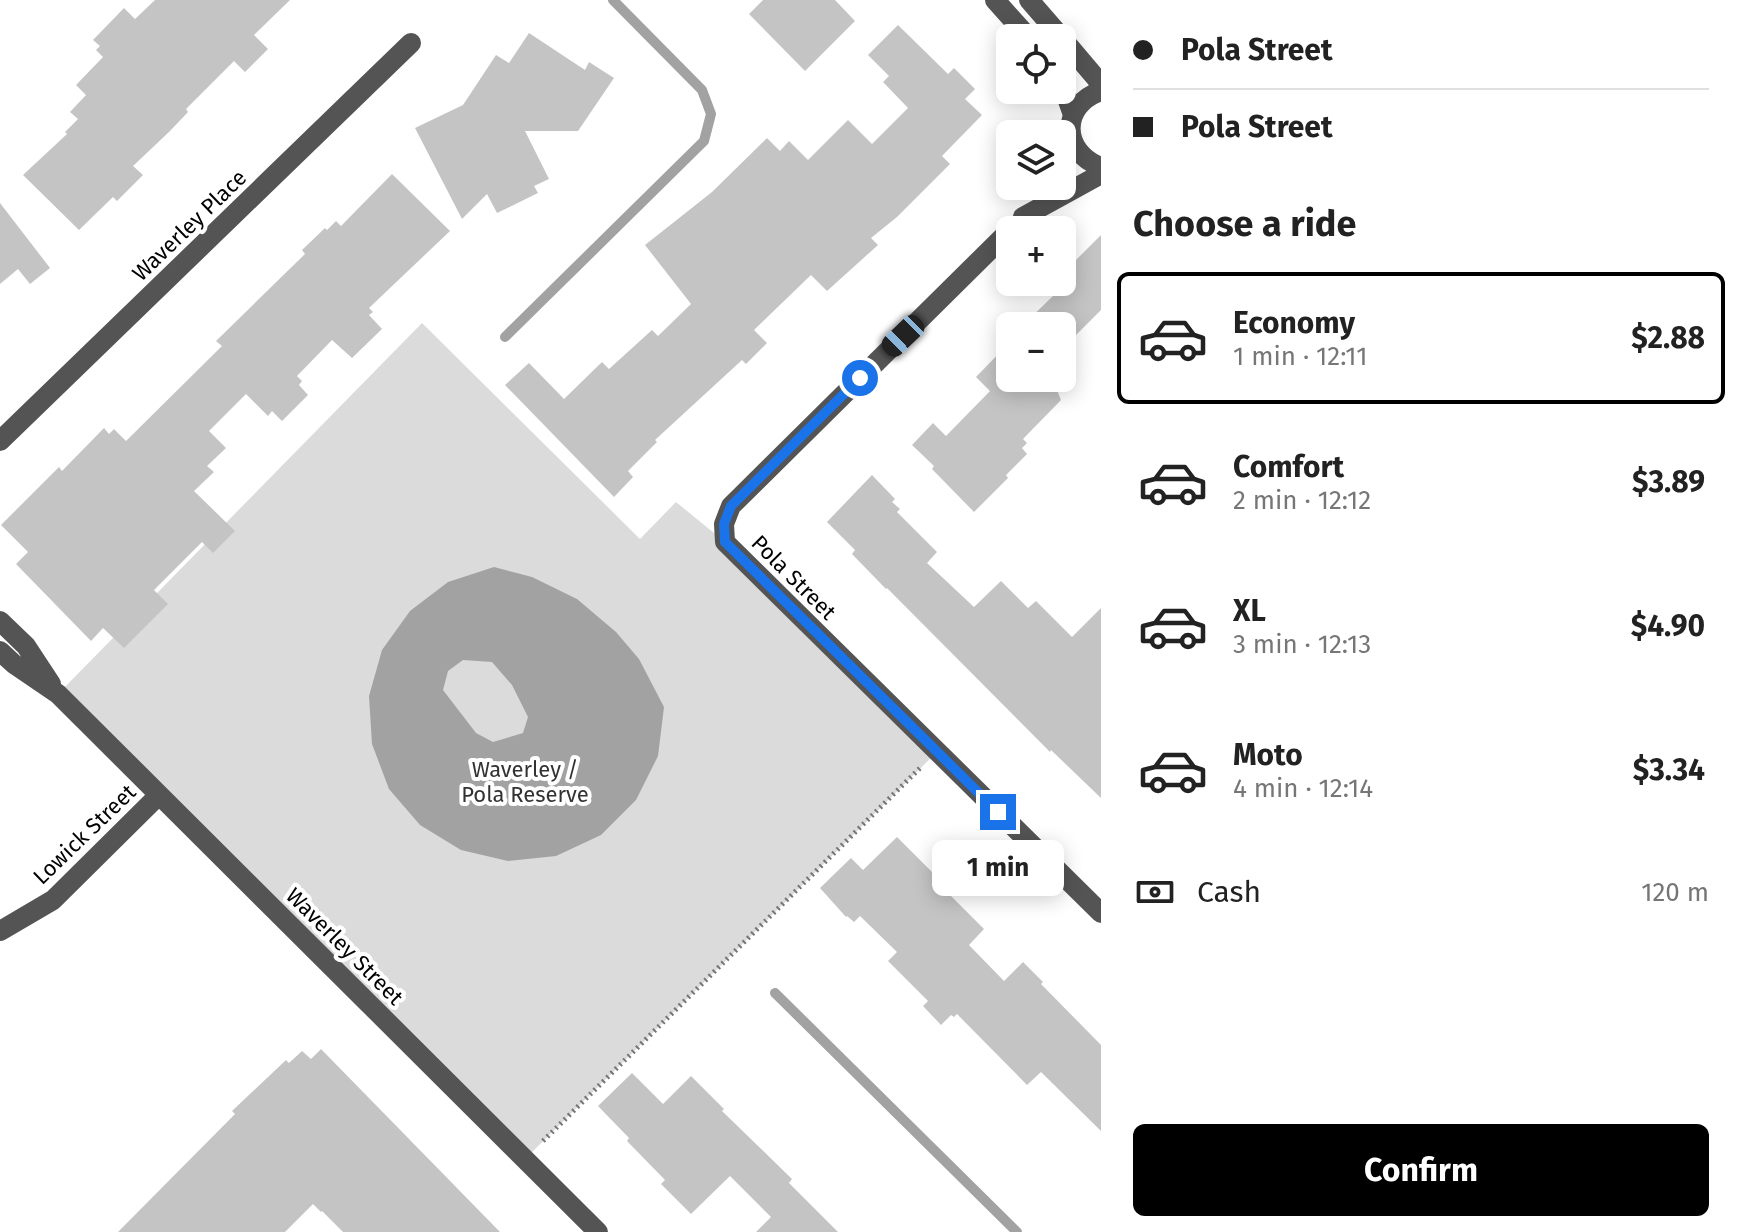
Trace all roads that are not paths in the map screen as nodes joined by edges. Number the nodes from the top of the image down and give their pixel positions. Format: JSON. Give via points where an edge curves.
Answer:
{"nodes":[{"id":1,"x":995,"y":0,"type":"edge"},
{"id":2,"x":1029,"y":0,"type":"edge"},
{"id":3,"x":1016,"y":24,"type":"edge"},
{"id":4,"x":1050,"y":24,"type":"edge"},
{"id":5,"x":411,"y":43,"type":"dead end"},
{"id":6,"x":1076,"y":55,"type":"edge"},
{"id":7,"x":1101,"y":84,"type":"edge"},
{"id":8,"x":1101,"y":91,"type":"edge"},
{"id":9,"x":1075,"y":120,"type":"edge"},
{"id":10,"x":1076,"y":149,"type":"edge"},
{"id":11,"x":1101,"y":167,"type":"edge"},
{"id":12,"x":1101,"y":174,"type":"edge"},
{"id":13,"x":1032,"y":216,"type":"edge"},
{"id":14,"x":996,"y":245,"type":"edge"},
{"id":15,"x":0,"y":441,"type":"edge"},
{"id":16,"x":0,"y":621,"type":"edge"},
{"id":17,"x":0,"y":651,"type":"edge"},
{"id":18,"x":58,"y":694,"type":"junction"},
{"id":19,"x":159,"y":795,"type":"junction"},
{"id":20,"x":1101,"y":913,"type":"edge"},
{"id":21,"x":0,"y":931,"type":"edge"},
{"id":22,"x":598,"y":1232,"type":"edge"}],
"edges":[{"from":1,"to":3,"type":"street"},
{"from":2,"to":4,"type":"street"},
{"from":5,"to":15,"type":"street","name":"Waverley Place"},
{"from":6,"to":7,"type":"street"},
{"from":8,"to":9,"type":"street","via":[[1084,99]]},
{"from":10,"to":11,"type":"street"},
{"from":12,"to":13,"type":"street","name":"Pola Street"},
{"from":14,"to":20,"type":"street","name":"Pola Street","via":[[731,506],[725,542]]},
{"from":16,"to":18,"type":"street","name":"Waverley Street","via":[[26,646]]},
{"from":17,"to":18,"type":"street","name":"Waverley Street"},
{"from":18,"to":19,"type":"street","name":"Waverley Street"},
{"from":19,"to":21,"type":"street","name":"Lowick Street","via":[[53,900]]},
{"from":19,"to":22,"type":"street","name":"Waverley Street"}]}
